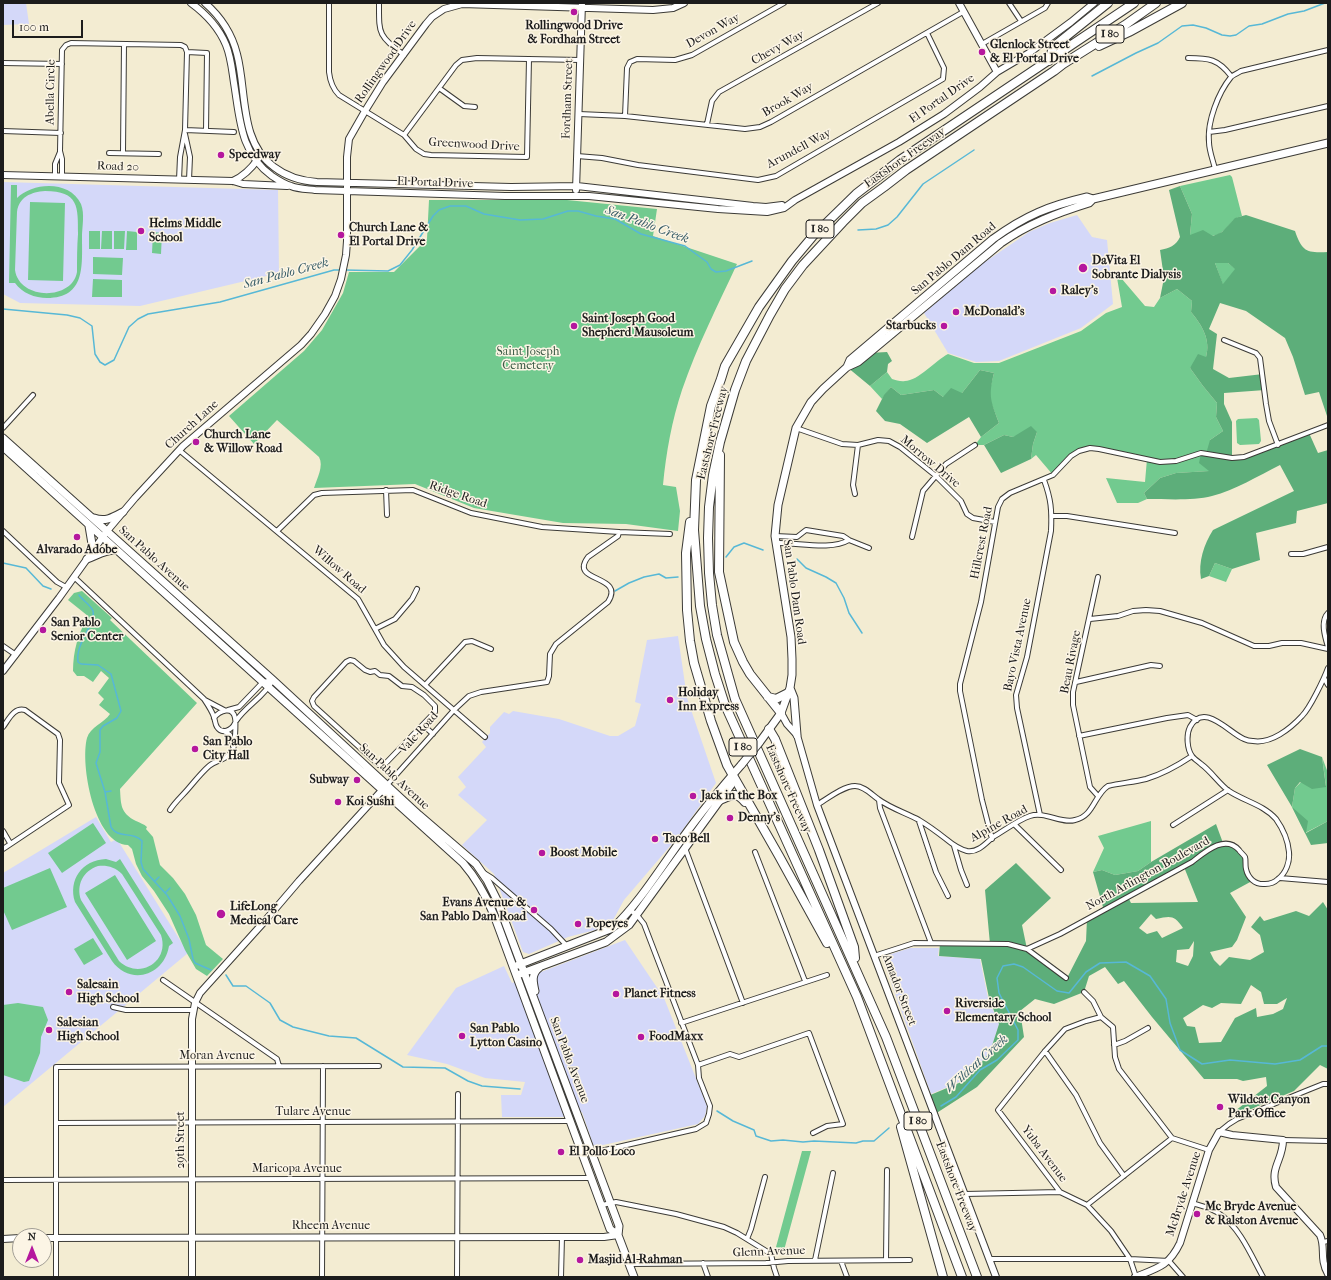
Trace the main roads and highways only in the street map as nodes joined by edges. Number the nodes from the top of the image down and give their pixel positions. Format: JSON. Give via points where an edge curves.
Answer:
{"nodes":[{"id":1,"x":1108,"y":3,"type":"edge"},
{"id":2,"x":1134,"y":3,"type":"edge"},
{"id":3,"x":1156,"y":3,"type":"edge"},
{"id":4,"x":1182,"y":3,"type":"edge"},
{"id":5,"x":1049,"y":61,"type":"junction"},
{"id":6,"x":1063,"y":64,"type":"junction"},
{"id":7,"x":1328,"y":143,"type":"edge"},
{"id":8,"x":3,"y":438,"type":"edge"},
{"id":9,"x":720,"y":442,"type":"junction"},
{"id":10,"x":3,"y":447,"type":"edge"},
{"id":11,"x":696,"y":480,"type":"junction"},
{"id":12,"x":42,"y":483,"type":"junction"},
{"id":13,"x":69,"y":498,"type":"junction"},
{"id":14,"x":123,"y":512,"type":"road end"},
{"id":15,"x":92,"y":517,"type":"junction"},
{"id":16,"x":89,"y":526,"type":"junction"},
{"id":17,"x":116,"y":550,"type":"junction"},
{"id":18,"x":153,"y":583,"type":"junction"},
{"id":19,"x":179,"y":596,"type":"junction"},
{"id":20,"x":789,"y":691,"type":"junction"},
{"id":21,"x":768,"y":697,"type":"junction"},
{"id":22,"x":781,"y":713,"type":"junction"},
{"id":23,"x":769,"y":729,"type":"junction"},
{"id":24,"x":797,"y":735,"type":"road end"},
{"id":25,"x":732,"y":775,"type":"junction"},
{"id":26,"x":385,"y":788,"type":"junction"},
{"id":27,"x":720,"y":800,"type":"junction"},
{"id":28,"x":754,"y":813,"type":"junction"},
{"id":29,"x":465,"y":854,"type":"junction"},
{"id":30,"x":454,"y":855,"type":"junction"},
{"id":31,"x":597,"y":936,"type":"junction"},
{"id":32,"x":567,"y":947,"type":"junction"},
{"id":33,"x":579,"y":952,"type":"junction"},
{"id":34,"x":518,"y":955,"type":"junction"},
{"id":35,"x":535,"y":959,"type":"junction"},
{"id":36,"x":554,"y":961,"type":"junction"},
{"id":37,"x":521,"y":964,"type":"junction"},
{"id":38,"x":540,"y":966,"type":"junction"},
{"id":39,"x":855,"y":966,"type":"junction"},
{"id":40,"x":512,"y":967,"type":"junction"},
{"id":41,"x":524,"y":972,"type":"junction"},
{"id":42,"x":515,"y":975,"type":"junction"},
{"id":43,"x":533,"y":996,"type":"junction"},
{"id":44,"x":857,"y":997,"type":"junction"},
{"id":45,"x":892,"y":1089,"type":"junction"},
{"id":46,"x":570,"y":1121,"type":"junction"},
{"id":47,"x":584,"y":1133,"type":"junction"},
{"id":48,"x":576,"y":1137,"type":"junction"},
{"id":49,"x":592,"y":1152,"type":"junction"},
{"id":50,"x":618,"y":1235,"type":"junction"},
{"id":51,"x":634,"y":1277,"type":"edge"},
{"id":52,"x":943,"y":1277,"type":"edge"},
{"id":53,"x":962,"y":1277,"type":"edge"},
{"id":54,"x":978,"y":1277,"type":"edge"}],
"edges":[{"from":1,"to":5,"type":"highway","via":[[1053,47]]},
{"from":2,"to":5,"type":"highway","name":"Eastshore Freeway","number":"I 80"},
{"from":3,"to":6,"type":"highway","name":"Eastshore Freeway","number":"I 80"},
{"from":4,"to":6,"type":"highway"},
{"from":5,"to":11,"type":"highway","name":"Eastshore Freeway","number":"I 80","via":[[900,160],[856,194],[792,260],[759,307],[726,366],[711,406]]},
{"from":6,"to":9,"type":"highway","name":"Eastshore Freeway","number":"I 80","via":[[884,186],[862,203],[822,244],[785,289],[758,336],[735,390]]},
{"from":7,"to":20,"type":"main road","name":"San Pablo Dam Road","via":[[1050,207],[1019,222],[993,239],[850,360],[847,367],[811,402],[796,428],[778,505],[775,539],[791,637]]},
{"from":8,"to":13,"type":"main road","name":"San Pablo Avenue"},
{"from":9,"to":21,"type":"highway","via":[[719,572],[734,642],[743,662]]},
{"from":9,"to":39,"type":"highway","name":"Eastshore Freeway","number":"I 80","via":[[712,475],[708,538],[708,573],[719,642],[735,699]]},
{"from":10,"to":12,"type":"main road","name":"San Pablo Avenue"},
{"from":11,"to":25,"type":"highway","via":[[686,553],[690,641],[711,721]]},
{"from":11,"to":44,"type":"highway","name":"Eastshore Freeway","number":"I 80","via":[[694,530],[699,599],[715,674],[725,705]]},
{"from":12,"to":13,"type":"main road","via":[[46,483],[63,497]]},
{"from":12,"to":16,"type":"main road","name":"San Pablo Avenue"},
{"from":13,"to":15,"type":"main road","name":"San Pablo Avenue"},
{"from":14,"to":15,"type":"main road","via":[[107,520]]},
{"from":15,"to":19,"type":"main road","name":"San Pablo Avenue"},
{"from":16,"to":17,"type":"main road","name":"San Pablo Avenue"},
{"from":16,"to":17,"type":"main road","via":[[92,544],[89,557],[105,550]]},
{"from":17,"to":18,"type":"main road","name":"San Pablo Avenue"},
{"from":18,"to":19,"type":"main road","via":[[156,582],[173,595]]},
{"from":18,"to":26,"type":"main road","name":"San Pablo Avenue"},
{"from":19,"to":26,"type":"main road","name":"San Pablo Avenue","via":[[273,680]]},
{"from":20,"to":21,"type":"highway","via":[[776,699]]},
{"from":20,"to":22,"type":"main road","name":"San Pablo Dam Road"},
{"from":20,"to":24,"type":"main road","via":[[794,698]]},
{"from":21,"to":22,"type":"highway"},
{"from":22,"to":23,"type":"main road","name":"San Pablo Dam Road"},
{"from":23,"to":25,"type":"main road","name":"San Pablo Dam Road","bridge":true},
{"from":23,"to":39,"type":"highway","via":[[854,947]]},
{"from":25,"to":27,"type":"main road","name":"San Pablo Dam Road","via":[[731,785]]},
{"from":25,"to":28,"type":"highway"},
{"from":25,"to":31,"type":"main road","name":"San Pablo Dam Road","via":[[683,836],[630,910],[612,928]]},
{"from":26,"to":29,"type":"main road","name":"San Pablo Avenue"},
{"from":26,"to":30,"type":"main road","name":"San Pablo Avenue"},
{"from":27,"to":28,"type":"highway","via":[[735,794],[740,796]]},
{"from":27,"to":33,"type":"main road","name":"San Pablo Dam Road","via":[[629,925],[606,942]]},
{"from":28,"to":44,"type":"highway"},
{"from":29,"to":30,"type":"main road"},
{"from":29,"to":34,"type":"main road","name":"San Pablo Avenue","via":[[480,870],[497,900]]},
{"from":30,"to":40,"type":"main road","name":"San Pablo Avenue","via":[[481,887],[494,915]]},
{"from":31,"to":32,"type":"main road","name":"San Pablo Dam Road"},
{"from":31,"to":33,"type":"main road","via":[[594,940],[579,946]]},
{"from":32,"to":35,"type":"main road","name":"San Pablo Dam Road"},
{"from":32,"to":36,"type":"main road","via":[[567,951]]},
{"from":33,"to":36,"type":"main road","name":"San Pablo Dam Road"},
{"from":34,"to":35,"type":"main road"},
{"from":34,"to":37,"type":"main road","name":"San Pablo Avenue"},
{"from":35,"to":37,"type":"main road","name":"San Pablo Dam Road"},
{"from":36,"to":38,"type":"main road","name":"San Pablo Dam Road"},
{"from":37,"to":40,"type":"main road","name":"San Pablo Dam Road"},
{"from":37,"to":41,"type":"main road","name":"San Pablo Avenue"},
{"from":38,"to":41,"type":"main road","name":"San Pablo Dam Road"},
{"from":38,"to":43,"type":"main road","via":[[532,979],[535,991]]},
{"from":39,"to":54,"type":"highway","name":"Eastshore Freeway","number":"I 80","via":[[886,1037]]},
{"from":40,"to":42,"type":"main road","name":"San Pablo Avenue"},
{"from":41,"to":42,"type":"main road","name":"San Pablo Dam Road"},
{"from":41,"to":43,"type":"main road","name":"San Pablo Avenue"},
{"from":42,"to":46,"type":"main road","name":"San Pablo Avenue"},
{"from":43,"to":47,"type":"main road","name":"San Pablo Avenue"},
{"from":44,"to":45,"type":"highway","name":"Eastshore Freeway","number":"I 80"},
{"from":45,"to":52,"type":"highway"},
{"from":45,"to":53,"type":"highway","name":"Eastshore Freeway","number":"I 80"},
{"from":46,"to":47,"type":"main road"},
{"from":46,"to":48,"type":"main road","name":"San Pablo Avenue"},
{"from":47,"to":49,"type":"main road","name":"San Pablo Avenue"},
{"from":48,"to":49,"type":"main road","via":[[585,1149]]},
{"from":48,"to":50,"type":"main road","name":"San Pablo Avenue","via":[[610,1229]]},
{"from":49,"to":50,"type":"main road","name":"San Pablo Avenue","via":[[618,1226]]},
{"from":50,"to":51,"type":"main road","name":"San Pablo Avenue"}]}
